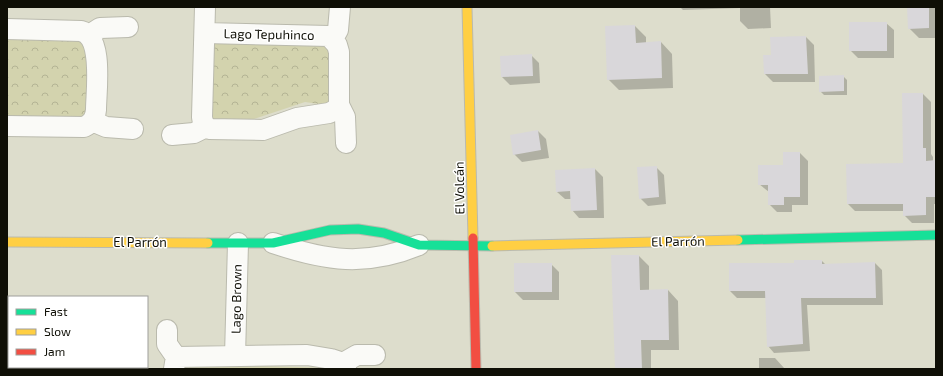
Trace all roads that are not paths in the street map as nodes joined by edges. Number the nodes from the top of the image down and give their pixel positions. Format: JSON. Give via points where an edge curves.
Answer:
{"nodes":[{"id":1,"x":205,"y":7,"type":"edge"},
{"id":2,"x":340,"y":7,"type":"edge"},
{"id":3,"x":467,"y":7,"type":"edge"},
{"id":4,"x":128,"y":27,"type":"dead end"},
{"id":5,"x":7,"y":29,"type":"edge"},
{"id":6,"x":205,"y":33,"type":"junction"},
{"id":7,"x":89,"y":35,"type":"junction"},
{"id":8,"x":333,"y":39,"type":"junction"},
{"id":9,"x":339,"y":105,"type":"junction"},
{"id":10,"x":92,"y":121,"type":"junction"},
{"id":11,"x":7,"y":126,"type":"edge"},
{"id":12,"x":206,"y":127,"type":"junction"},
{"id":13,"x":133,"y":128,"type":"dead end"},
{"id":14,"x":172,"y":135,"type":"dead end"},
{"id":15,"x":346,"y":143,"type":"dead end"},
{"id":16,"x":936,"y":235,"type":"edge"},
{"id":17,"x":7,"y":242,"type":"edge"},
{"id":18,"x":238,"y":243,"type":"junction"},
{"id":19,"x":273,"y":243,"type":"junction"},
{"id":20,"x":419,"y":245,"type":"junction"},
{"id":21,"x":473,"y":246,"type":"junction"},
{"id":22,"x":167,"y":330,"type":"dead end"},
{"id":23,"x":375,"y":355,"type":"dead end"},
{"id":24,"x":235,"y":356,"type":"junction"},
{"id":25,"x":175,"y":363,"type":"edge"},
{"id":26,"x":345,"y":366,"type":"edge"},
{"id":27,"x":476,"y":369,"type":"edge"}],
"edges":[{"from":1,"to":6,"type":"street","name":"Lago Tepuhinco"},
{"from":2,"to":8,"type":"street","name":"Lago Tepuhinco","via":[[338,30]]},
{"from":3,"to":21,"type":"street","name":"El Volcán"},
{"from":4,"to":7,"type":"street","via":[[100,28]]},
{"from":5,"to":7,"type":"street","via":[[81,31]]},
{"from":6,"to":8,"type":"street","name":"Lago Tepuhinco","via":[[323,35]]},
{"from":6,"to":12,"type":"street","name":"Lago Tepuhinco","via":[[202,117]]},
{"from":7,"to":10,"type":"street","via":[[96,50],[96,110]]},
{"from":8,"to":9,"type":"street","name":"Lago Tepuhinco","via":[[339,52]]},
{"from":9,"to":12,"type":"street","via":[[329,114],[298,118],[256,131],[213,130]]},
{"from":9,"to":15,"type":"street","name":"Lago Tepuhinco","via":[[345,117]]},
{"from":10,"to":11,"type":"street","via":[[84,127]]},
{"from":10,"to":13,"type":"street","via":[[106,127]]},
{"from":12,"to":14,"type":"street","via":[[194,133]]},
{"from":16,"to":21,"type":"street","name":"El Parrón"},
{"from":17,"to":18,"type":"street","name":"El Parrón"},
{"from":18,"to":19,"type":"street","name":"El Parrón"},
{"from":18,"to":24,"type":"street","name":"Lago Brown"},
{"from":19,"to":20,"type":"street","name":"El Parrón","via":[[330,230],[358,229],[390,234]]},
{"from":19,"to":20,"type":"street","name":"El Parrón","via":[[311,255],[344,260],[390,256]]},
{"from":20,"to":21,"type":"street","name":"El Parrón"},
{"from":21,"to":27,"type":"street","name":"El Volcán"},
{"from":22,"to":25,"type":"street","via":[[167,344]]},
{"from":23,"to":26,"type":"street","via":[[357,355]]},
{"from":24,"to":25,"type":"street"},
{"from":24,"to":26,"type":"street","via":[[307,355],[332,359]]}]}
